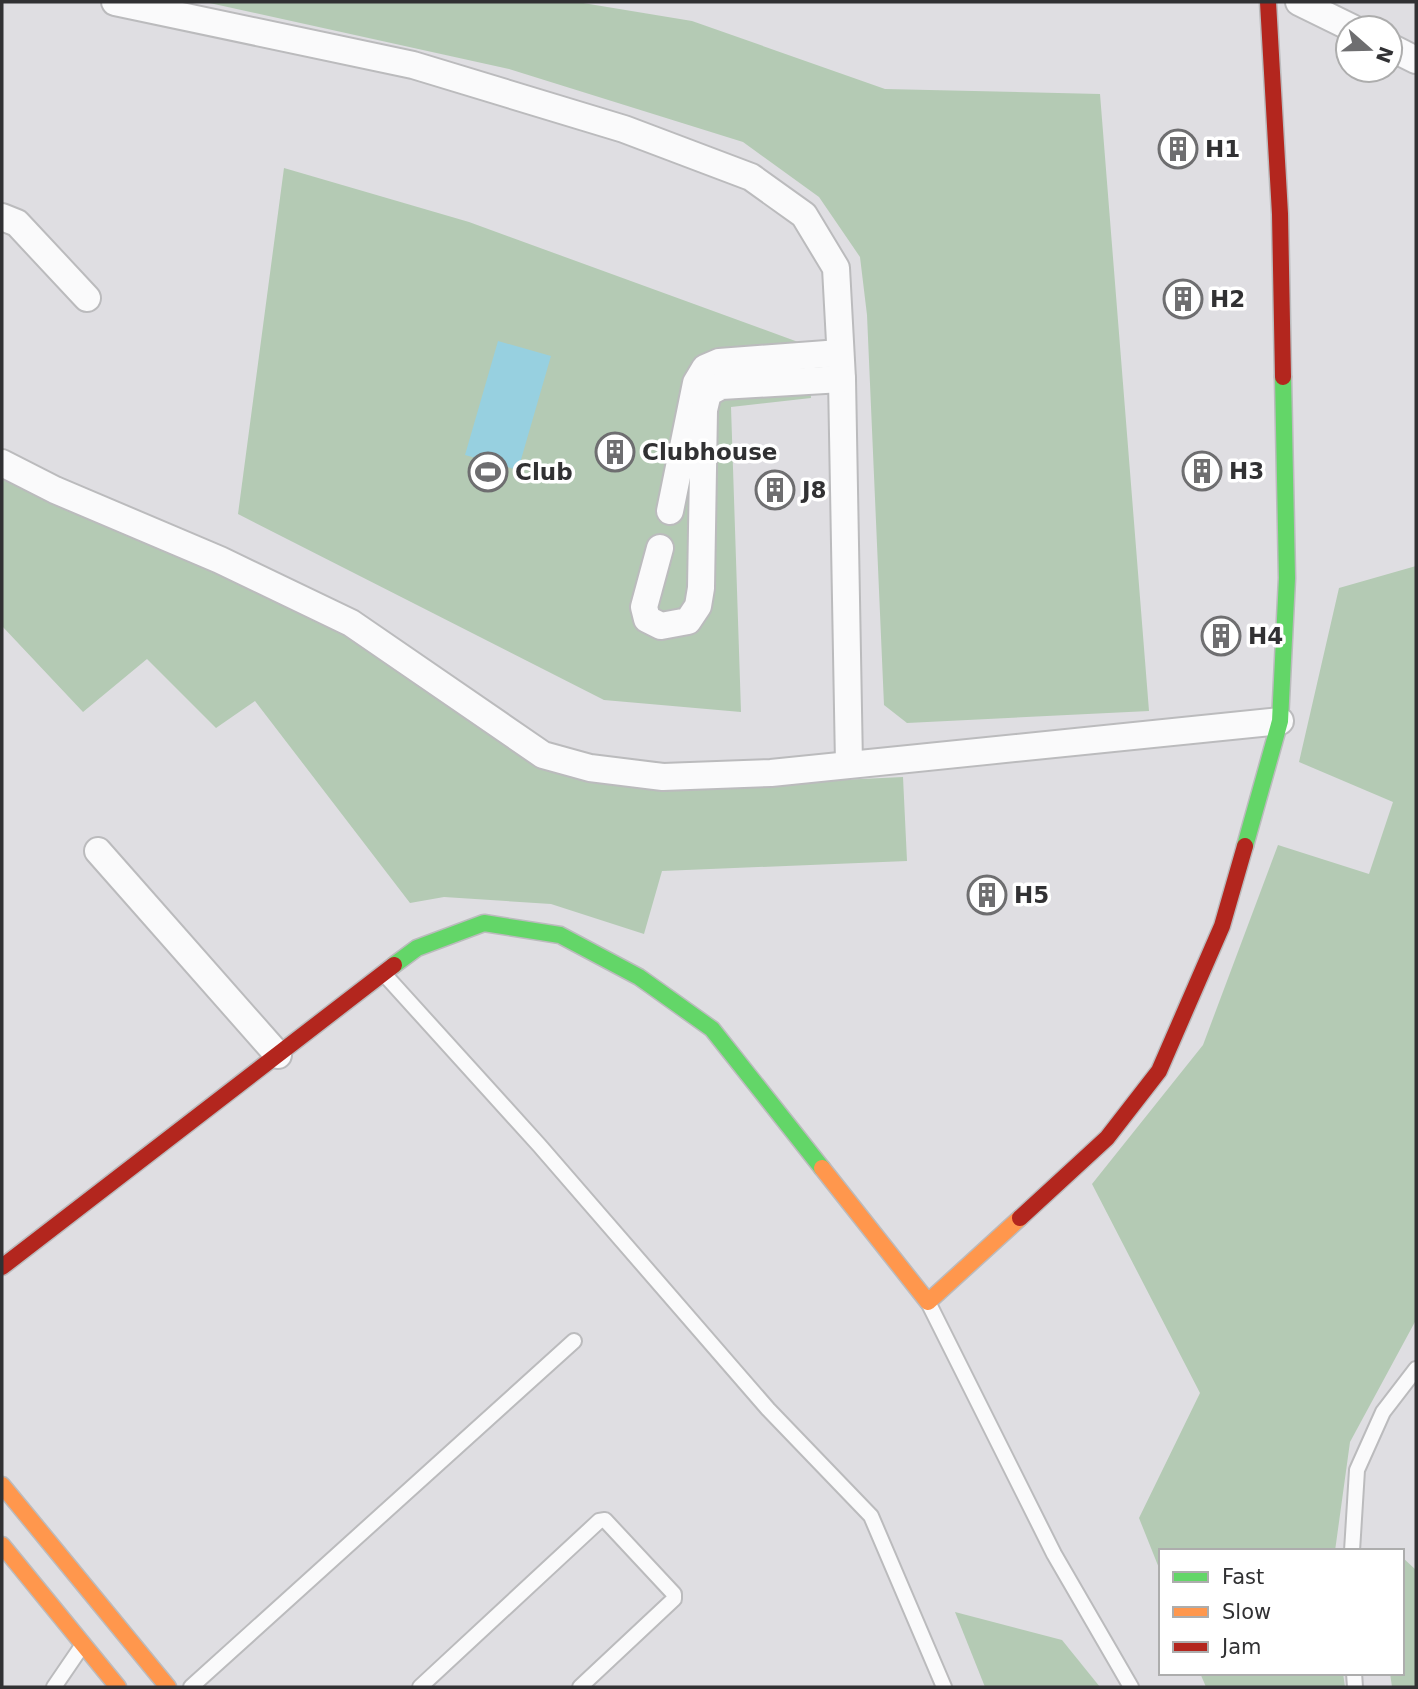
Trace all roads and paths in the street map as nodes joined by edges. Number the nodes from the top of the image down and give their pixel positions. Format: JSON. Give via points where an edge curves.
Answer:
{"nodes":[{"id":1,"x":115,"y":2,"type":"edge"},
{"id":2,"x":1268,"y":2,"type":"edge"},
{"id":3,"x":1299,"y":2,"type":"edge"},
{"id":4,"x":1334,"y":19,"type":"edge"},
{"id":5,"x":2,"y":217,"type":"edge"},
{"id":6,"x":87,"y":298,"type":"dead end"},
{"id":7,"x":841,"y":366,"type":"junction"},
{"id":8,"x":2,"y":463,"type":"edge"},
{"id":9,"x":670,"y":511,"type":"dead end"},
{"id":10,"x":660,"y":548,"type":"dead end"},
{"id":11,"x":1280,"y":721,"type":"junction"},
{"id":12,"x":849,"y":764,"type":"junction"},
{"id":13,"x":98,"y":851,"type":"dead end"},
{"id":14,"x":384,"y":974,"type":"junction"},
{"id":15,"x":278,"y":1055,"type":"junction"},
{"id":16,"x":2,"y":1267,"type":"edge"},
{"id":17,"x":928,"y":1302,"type":"junction"},
{"id":18,"x":574,"y":1341,"type":"dead end"},
{"id":19,"x":1416,"y":1369,"type":"edge"},
{"id":20,"x":2,"y":1485,"type":"edge"},
{"id":21,"x":2,"y":1545,"type":"edge"},
{"id":22,"x":1352,"y":1549,"type":"edge"},
{"id":23,"x":83,"y":1644,"type":"junction"},
{"id":24,"x":163,"y":1681,"type":"edge"},
{"id":25,"x":54,"y":1687,"type":"edge"},
{"id":26,"x":118,"y":1687,"type":"edge"},
{"id":27,"x":142,"y":1687,"type":"edge"},
{"id":28,"x":191,"y":1687,"type":"edge"},
{"id":29,"x":420,"y":1687,"type":"edge"},
{"id":30,"x":580,"y":1687,"type":"edge"},
{"id":31,"x":944,"y":1687,"type":"edge"},
{"id":32,"x":1131,"y":1687,"type":"edge"}],
"edges":[{"from":1,"to":7,"type":"street","via":[[413,65],[624,129],[751,177],[804,215],[836,268]]},
{"from":2,"to":11,"type":"street","via":[[1280,214],[1287,565]]},
{"from":3,"to":4,"type":"street"},
{"from":5,"to":6,"type":"street","via":[[17,223]]},
{"from":7,"to":9,"type":"street","via":[[719,362],[705,368],[695,383]]},
{"from":7,"to":10,"type":"street","via":[[721,386],[708,393],[701,588],[698,606],[688,621],[662,626],[647,619],[644,607]]},
{"from":7,"to":12,"type":"street"},
{"from":8,"to":12,"type":"street","via":[[351,623],[543,755],[590,768],[663,777],[771,773]]},
{"from":11,"to":12,"type":"street"},
{"from":11,"to":17,"type":"street","via":[[1222,926],[1159,1071],[1107,1138]]},
{"from":13,"to":15,"type":"street"},
{"from":14,"to":15,"type":"street"},
{"from":14,"to":17,"type":"street","via":[[417,948],[484,923],[560,935],[639,977],[712,1029]]},
{"from":14,"to":31,"type":"lane","via":[[768,1409],[870,1516]]},
{"from":15,"to":16,"type":"street"},
{"from":17,"to":32,"type":"lane","via":[[1054,1554]]},
{"from":18,"to":28,"type":"lane"},
{"from":19,"to":22,"type":"lane","via":[[1383,1412],[1357,1469]]},
{"from":20,"to":24,"type":"street"},
{"from":21,"to":23,"type":"street"},
{"from":23,"to":25,"type":"lane"},
{"from":23,"to":26,"type":"street"},
{"from":24,"to":27,"type":"street"},
{"from":29,"to":30,"type":"lane","via":[[599,1521],[606,1520],[674,1599]]}]}
